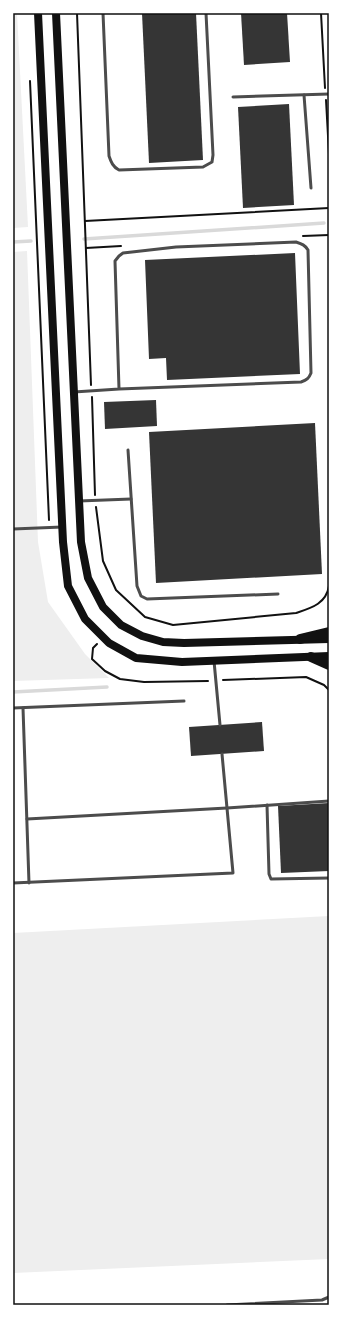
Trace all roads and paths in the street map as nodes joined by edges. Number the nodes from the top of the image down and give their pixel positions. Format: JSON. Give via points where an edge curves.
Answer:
{"nodes":[{"id":1,"x":38,"y":13,"type":"edge"},
{"id":2,"x":56,"y":13,"type":"edge"},
{"id":3,"x":103,"y":13,"type":"edge"},
{"id":4,"x":206,"y":13,"type":"edge"},
{"id":5,"x":322,"y":13,"type":"edge"},
{"id":6,"x":30,"y":76,"type":"dead end"},
{"id":7,"x":327,"y":94,"type":"edge"},
{"id":8,"x":304,"y":95,"type":"junction"},
{"id":9,"x":232,"y":97,"type":"dead end"},
{"id":10,"x":329,"y":154,"type":"edge"},
{"id":11,"x":311,"y":188,"type":"dead end"},
{"id":12,"x":329,"y":208,"type":"edge"},
{"id":13,"x":85,"y":221,"type":"dead end"},
{"id":14,"x":119,"y":389,"type":"junction"},
{"id":15,"x":74,"y":392,"type":"junction"},
{"id":16,"x":128,"y":450,"type":"dead end"},
{"id":17,"x":131,"y":499,"type":"junction"},
{"id":18,"x":79,"y":501,"type":"junction"},
{"id":19,"x":50,"y":527,"type":"junction"},
{"id":20,"x":62,"y":527,"type":"junction"},
{"id":21,"x":13,"y":529,"type":"edge"},
{"id":22,"x":329,"y":586,"type":"edge"},
{"id":23,"x":278,"y":594,"type":"dead end"},
{"id":24,"x":322,"y":602,"type":"dead end"},
{"id":25,"x":329,"y":632,"type":"edge"},
{"id":26,"x":103,"y":637,"type":"junction"},
{"id":27,"x":329,"y":638,"type":"edge"},
{"id":28,"x":300,"y":640,"type":"junction"},
{"id":29,"x":329,"y":656,"type":"edge"},
{"id":30,"x":311,"y":657,"type":"junction"},
{"id":31,"x":214,"y":661,"type":"junction"},
{"id":32,"x":329,"y":665,"type":"edge"},
{"id":33,"x":216,"y":681,"type":"junction"},
{"id":34,"x":329,"y":690,"type":"edge"},
{"id":35,"x":184,"y":701,"type":"dead end"},
{"id":36,"x":13,"y":708,"type":"edge"},
{"id":37,"x":23,"y":708,"type":"junction"},
{"id":38,"x":220,"y":725,"type":"dead end"},
{"id":39,"x":222,"y":754,"type":"dead end"},
{"id":40,"x":329,"y":801,"type":"edge"},
{"id":41,"x":267,"y":805,"type":"junction"},
{"id":42,"x":227,"y":808,"type":"junction"},
{"id":43,"x":27,"y":820,"type":"junction"},
{"id":44,"x":329,"y":878,"type":"edge"},
{"id":45,"x":29,"y":882,"type":"junction"},
{"id":46,"x":13,"y":884,"type":"edge"},
{"id":47,"x":329,"y":1297,"type":"edge"},
{"id":48,"x":227,"y":1305,"type":"edge"}],
"edges":[{"from":1,"to":20,"type":"main road"},
{"from":2,"to":15,"type":"main road"},
{"from":3,"to":4,"type":"lane","via":[[109,156],[112,164],[119,170],[203,167],[212,162]]},
{"from":5,"to":7,"type":"path"},
{"from":6,"to":19,"type":"path"},
{"from":7,"to":8,"type":"lane"},
{"from":7,"to":10,"type":"path"},
{"from":8,"to":9,"type":"lane"},
{"from":8,"to":11,"type":"lane"},
{"from":12,"to":13,"type":"path"},
{"from":14,"to":14,"type":"lane","via":[[301,382],[309,378],[311,373],[308,250],[296,242],[176,247],[123,253],[115,261]]},
{"from":14,"to":15,"type":"lane"},
{"from":15,"to":18,"type":"main road"},
{"from":16,"to":17,"type":"lane"},
{"from":17,"to":18,"type":"lane"},
{"from":17,"to":23,"type":"lane","via":[[136,586],[141,596],[147,599]]},
{"from":18,"to":28,"type":"main road","via":[[81,542],[88,578],[103,607],[122,625],[142,636],[163,642]]},
{"from":19,"to":20,"type":"lane"},
{"from":19,"to":21,"type":"lane"},
{"from":20,"to":26,"type":"main road","via":[[68,586],[85,619]]},
{"from":22,"to":24,"type":"path"},
{"from":25,"to":28,"type":"main road"},
{"from":26,"to":31,"type":"main road","via":[[136,658],[182,662]]},
{"from":26,"to":33,"type":"path","via":[[93,648],[92,659],[105,671],[120,679],[144,682]]},
{"from":27,"to":28,"type":"main road"},
{"from":29,"to":30,"type":"main road"},
{"from":30,"to":31,"type":"main road"},
{"from":30,"to":32,"type":"main road"},
{"from":31,"to":33,"type":"lane"},
{"from":33,"to":34,"type":"path","via":[[306,677]]},
{"from":33,"to":38,"type":"lane"},
{"from":35,"to":37,"type":"lane"},
{"from":36,"to":37,"type":"lane"},
{"from":37,"to":43,"type":"lane"},
{"from":39,"to":42,"type":"lane"},
{"from":40,"to":41,"type":"lane"},
{"from":41,"to":42,"type":"lane"},
{"from":41,"to":44,"type":"lane","via":[[271,879]]},
{"from":42,"to":43,"type":"lane"},
{"from":42,"to":45,"type":"lane","via":[[232,873]]},
{"from":43,"to":45,"type":"lane"},
{"from":45,"to":46,"type":"lane"},
{"from":47,"to":48,"type":"lane","via":[[322,1300]]}]}
